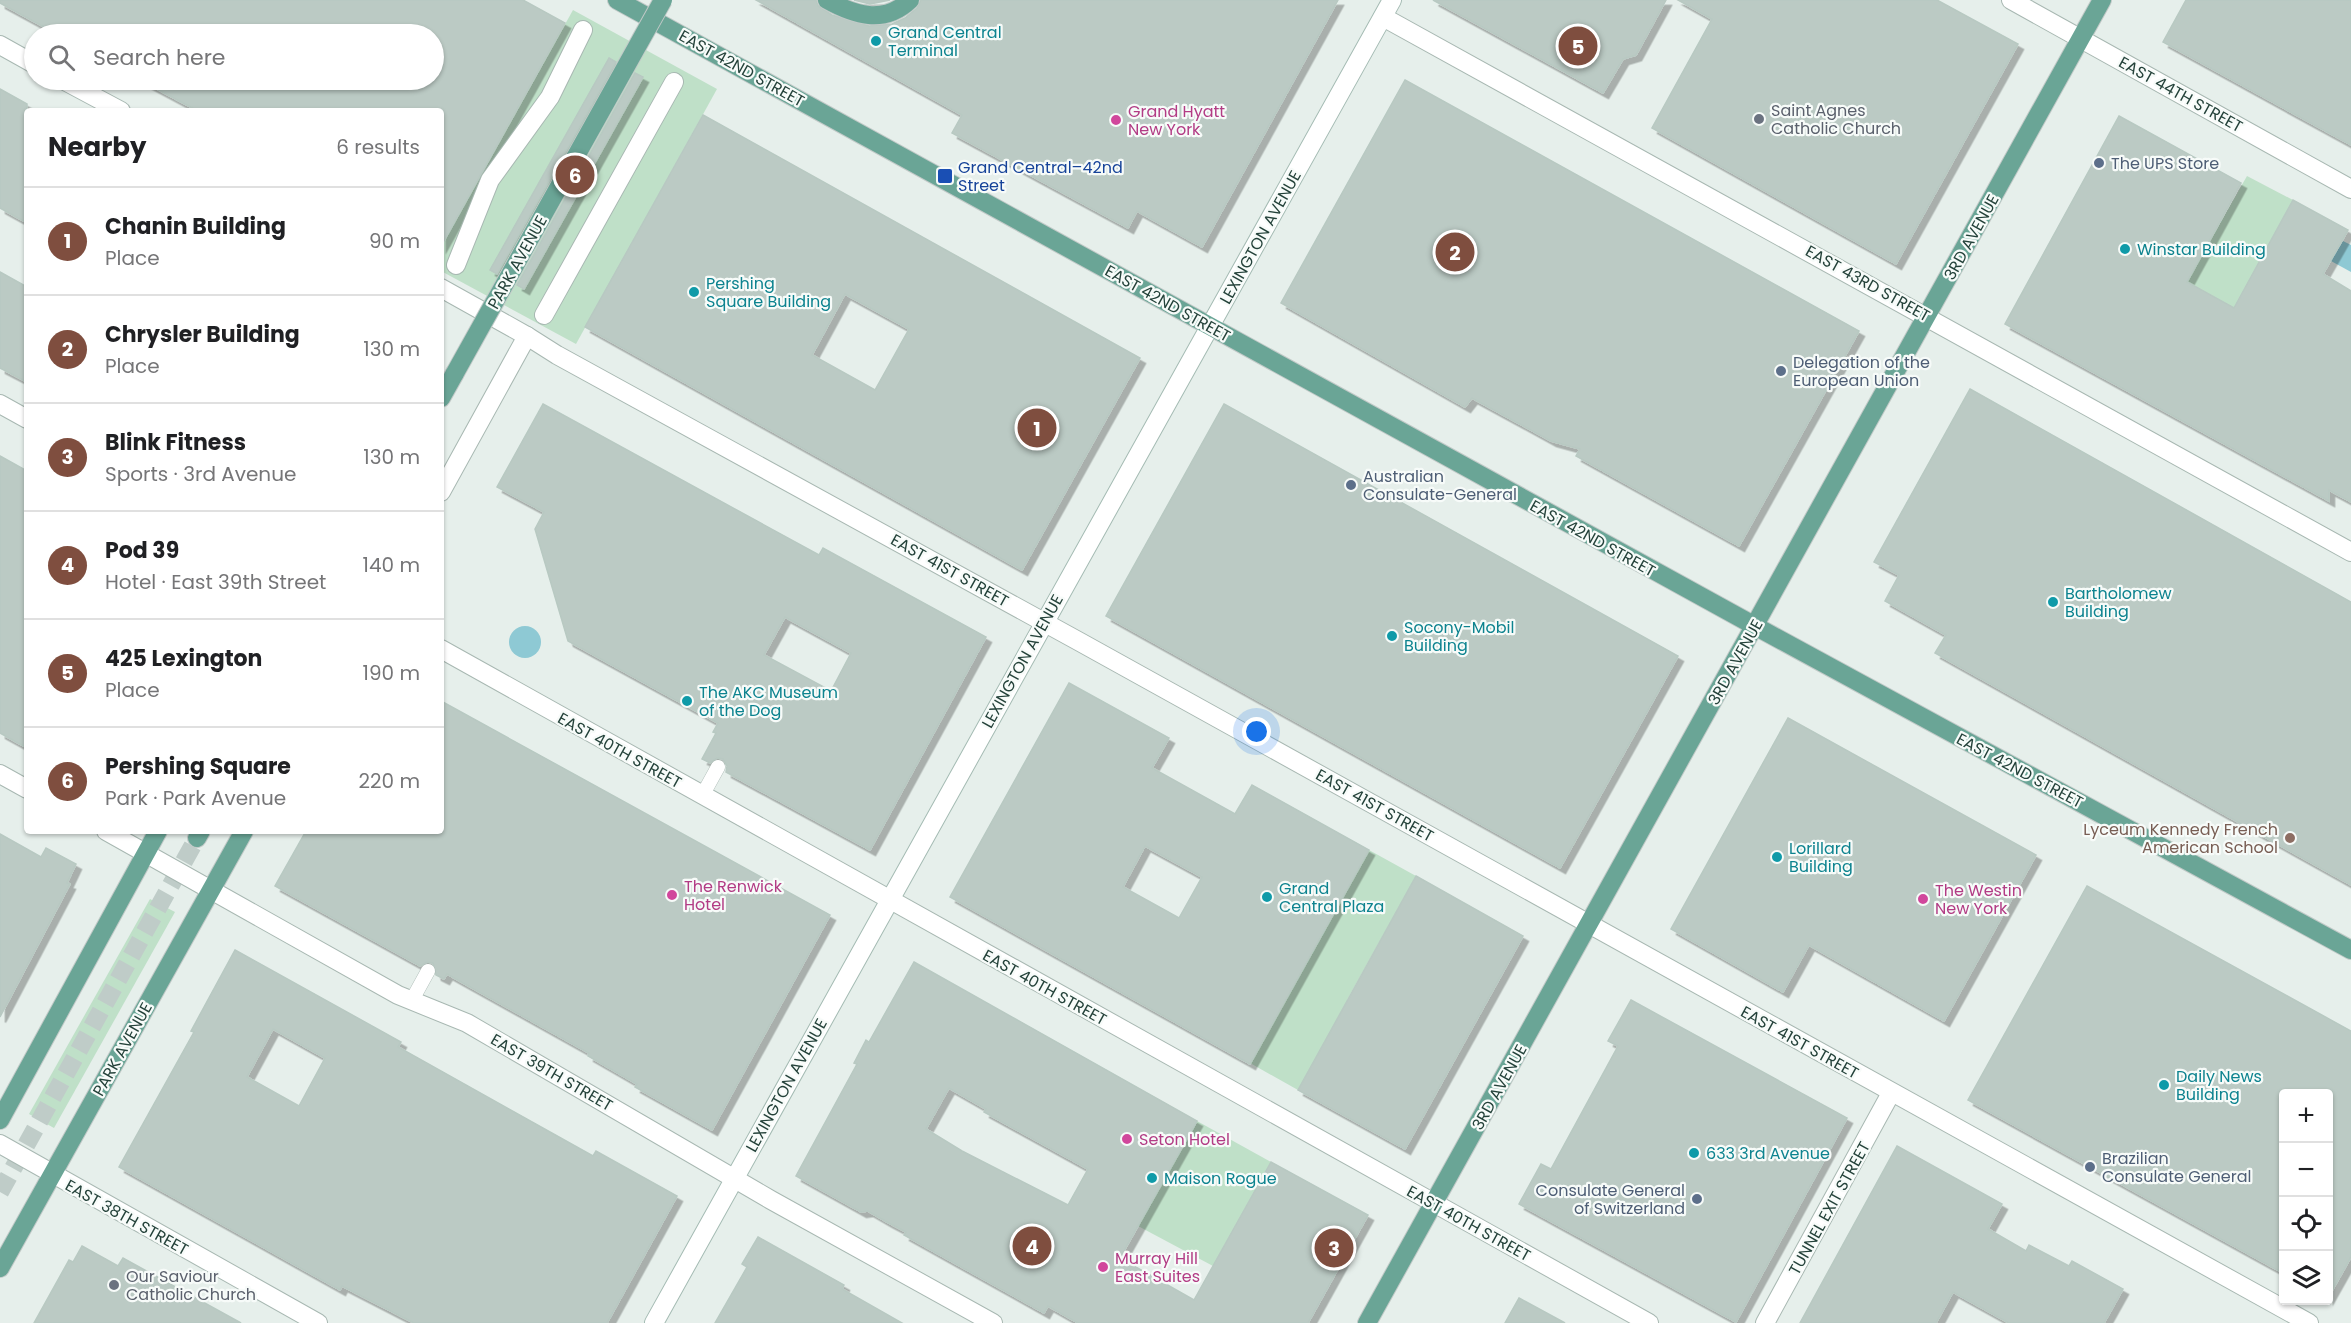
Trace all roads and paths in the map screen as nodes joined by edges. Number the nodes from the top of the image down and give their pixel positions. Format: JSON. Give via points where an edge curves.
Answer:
{"nodes":[{"id":1,"x":617,"y":0,"type":"edge"},
{"id":2,"x":663,"y":0,"type":"edge"},
{"id":3,"x":827,"y":0,"type":"edge"},
{"id":4,"x":910,"y":0,"type":"edge"},
{"id":5,"x":1392,"y":0,"type":"edge"},
{"id":6,"x":2011,"y":0,"type":"edge"},
{"id":7,"x":2102,"y":0,"type":"edge"},
{"id":8,"x":1383,"y":17,"type":"junction"},
{"id":9,"x":583,"y":30,"type":"dead end"},
{"id":10,"x":2081,"y":39,"type":"junction"},
{"id":11,"x":0,"y":45,"type":"edge"},
{"id":12,"x":24,"y":58,"type":"edge"},
{"id":13,"x":674,"y":82,"type":"dead end"},
{"id":14,"x":82,"y":90,"type":"edge"},
{"id":15,"x":115,"y":108,"type":"edge"},
{"id":16,"x":2351,"y":189,"type":"edge"},
{"id":17,"x":456,"y":265,"type":"dead end"},
{"id":18,"x":444,"y":296,"type":"edge"},
{"id":19,"x":544,"y":315,"type":"dead end"},
{"id":20,"x":1927,"y":316,"type":"junction"},
{"id":21,"x":1210,"y":326,"type":"junction"},
{"id":22,"x":527,"y":336,"type":"junction"},
{"id":23,"x":444,"y":393,"type":"edge"},
{"id":24,"x":0,"y":404,"type":"edge"},
{"id":25,"x":24,"y":417,"type":"edge"},
{"id":26,"x":444,"y":487,"type":"edge"},
{"id":27,"x":2351,"y":552,"type":"edge"},
{"id":28,"x":1044,"y":622,"type":"junction"},
{"id":29,"x":1754,"y":627,"type":"junction"},
{"id":30,"x":444,"y":651,"type":"edge"},
{"id":31,"x":718,"y":767,"type":"dead end"},
{"id":32,"x":0,"y":774,"type":"edge"},
{"id":33,"x":24,"y":787,"type":"edge"},
{"id":34,"x":702,"y":796,"type":"junction"},
{"id":35,"x":111,"y":834,"type":"edge"},
{"id":36,"x":156,"y":834,"type":"edge"},
{"id":37,"x":242,"y":834,"type":"edge"},
{"id":38,"x":146,"y":854,"type":"junction"},
{"id":39,"x":211,"y":890,"type":"junction"},
{"id":40,"x":888,"y":900,"type":"junction"},
{"id":41,"x":1589,"y":924,"type":"junction"},
{"id":42,"x":2351,"y":950,"type":"edge"},
{"id":43,"x":428,"y":971,"type":"dead end"},
{"id":44,"x":412,"y":1000,"type":"junction"},
{"id":45,"x":1891,"y":1093,"type":"junction"},
{"id":46,"x":0,"y":1120,"type":"edge"},
{"id":47,"x":0,"y":1144,"type":"edge"},
{"id":48,"x":52,"y":1175,"type":"junction"},
{"id":49,"x":734,"y":1178,"type":"junction"},
{"id":50,"x":1434,"y":1203,"type":"junction"},
{"id":51,"x":0,"y":1268,"type":"edge"},
{"id":52,"x":318,"y":1323,"type":"edge"},
{"id":53,"x":654,"y":1323,"type":"edge"},
{"id":54,"x":993,"y":1323,"type":"edge"},
{"id":55,"x":1367,"y":1323,"type":"edge"},
{"id":56,"x":1649,"y":1323,"type":"edge"},
{"id":57,"x":1765,"y":1323,"type":"edge"},
{"id":58,"x":2309,"y":1323,"type":"edge"}],
"edges":[{"from":1,"to":21,"type":"main road","name":"EAST 42ND STREET"},
{"from":2,"to":23,"type":"main road","name":"PARK AVENUE","bridge":true},
{"from":3,"to":4,"type":"main road","via":[[856,15],[871,16],[889,13]]},
{"from":5,"to":8,"type":"street","name":"LEXINGTON AVENUE"},
{"from":6,"to":10,"type":"street","name":"EAST 44TH STREET"},
{"from":7,"to":10,"type":"main road","name":"3RD AVENUE"},
{"from":8,"to":20,"type":"street","name":"EAST 43RD STREET"},
{"from":8,"to":21,"type":"street","name":"LEXINGTON AVENUE"},
{"from":9,"to":17,"type":"street","via":[[550,97],[490,180]]},
{"from":10,"to":16,"type":"street","name":"EAST 44TH STREET"},
{"from":10,"to":20,"type":"main road","name":"3RD AVENUE"},
{"from":11,"to":12,"type":"street"},
{"from":13,"to":19,"type":"street"},
{"from":14,"to":15,"type":"street"},
{"from":18,"to":22,"type":"street","name":"EAST 41ST STREET"},
{"from":20,"to":27,"type":"street","name":"EAST 43RD STREET"},
{"from":20,"to":29,"type":"main road","name":"3RD AVENUE"},
{"from":21,"to":28,"type":"street","name":"LEXINGTON AVENUE"},
{"from":21,"to":29,"type":"main road","name":"EAST 42ND STREET"},
{"from":22,"to":26,"type":"street"},
{"from":22,"to":28,"type":"street","name":"EAST 41ST STREET"},
{"from":24,"to":25,"type":"street"},
{"from":28,"to":40,"type":"street","name":"LEXINGTON AVENUE"},
{"from":28,"to":41,"type":"street","name":"EAST 41ST STREET"},
{"from":29,"to":41,"type":"main road","name":"3RD AVENUE"},
{"from":29,"to":42,"type":"main road","name":"EAST 42ND STREET"},
{"from":30,"to":34,"type":"street","name":"EAST 40TH STREET"},
{"from":31,"to":34,"type":"lane"},
{"from":32,"to":33,"type":"street"},
{"from":34,"to":40,"type":"street","name":"EAST 40TH STREET"},
{"from":35,"to":38,"type":"street","name":"EAST 39TH STREET"},
{"from":36,"to":38,"type":"main road"},
{"from":37,"to":39,"type":"main road","name":"PARK AVENUE"},
{"from":38,"to":39,"type":"street","name":"EAST 39TH STREET"},
{"from":38,"to":46,"type":"main road"},
{"from":39,"to":44,"type":"street","name":"EAST 39TH STREET"},
{"from":39,"to":48,"type":"main road","name":"PARK AVENUE"},
{"from":40,"to":49,"type":"street","name":"LEXINGTON AVENUE"},
{"from":40,"to":50,"type":"street","name":"EAST 40TH STREET"},
{"from":41,"to":45,"type":"street","name":"EAST 41ST STREET"},
{"from":41,"to":50,"type":"main road","name":"3RD AVENUE"},
{"from":43,"to":44,"type":"lane"},
{"from":44,"to":49,"type":"street","name":"EAST 39TH STREET","via":[[467,1023]]},
{"from":45,"to":57,"type":"street","name":"TUNNEL EXIT STREET"},
{"from":45,"to":58,"type":"street","name":"EAST 41ST STREET"},
{"from":47,"to":48,"type":"street","name":"EAST 38TH STREET"},
{"from":48,"to":51,"type":"main road","name":"PARK AVENUE"},
{"from":48,"to":52,"type":"street","name":"EAST 38TH STREET"},
{"from":49,"to":53,"type":"street","name":"LEXINGTON AVENUE"},
{"from":49,"to":54,"type":"street","name":"EAST 39TH STREET"},
{"from":50,"to":55,"type":"main road","name":"3RD AVENUE"},
{"from":50,"to":56,"type":"street","name":"EAST 40TH STREET"}]}
